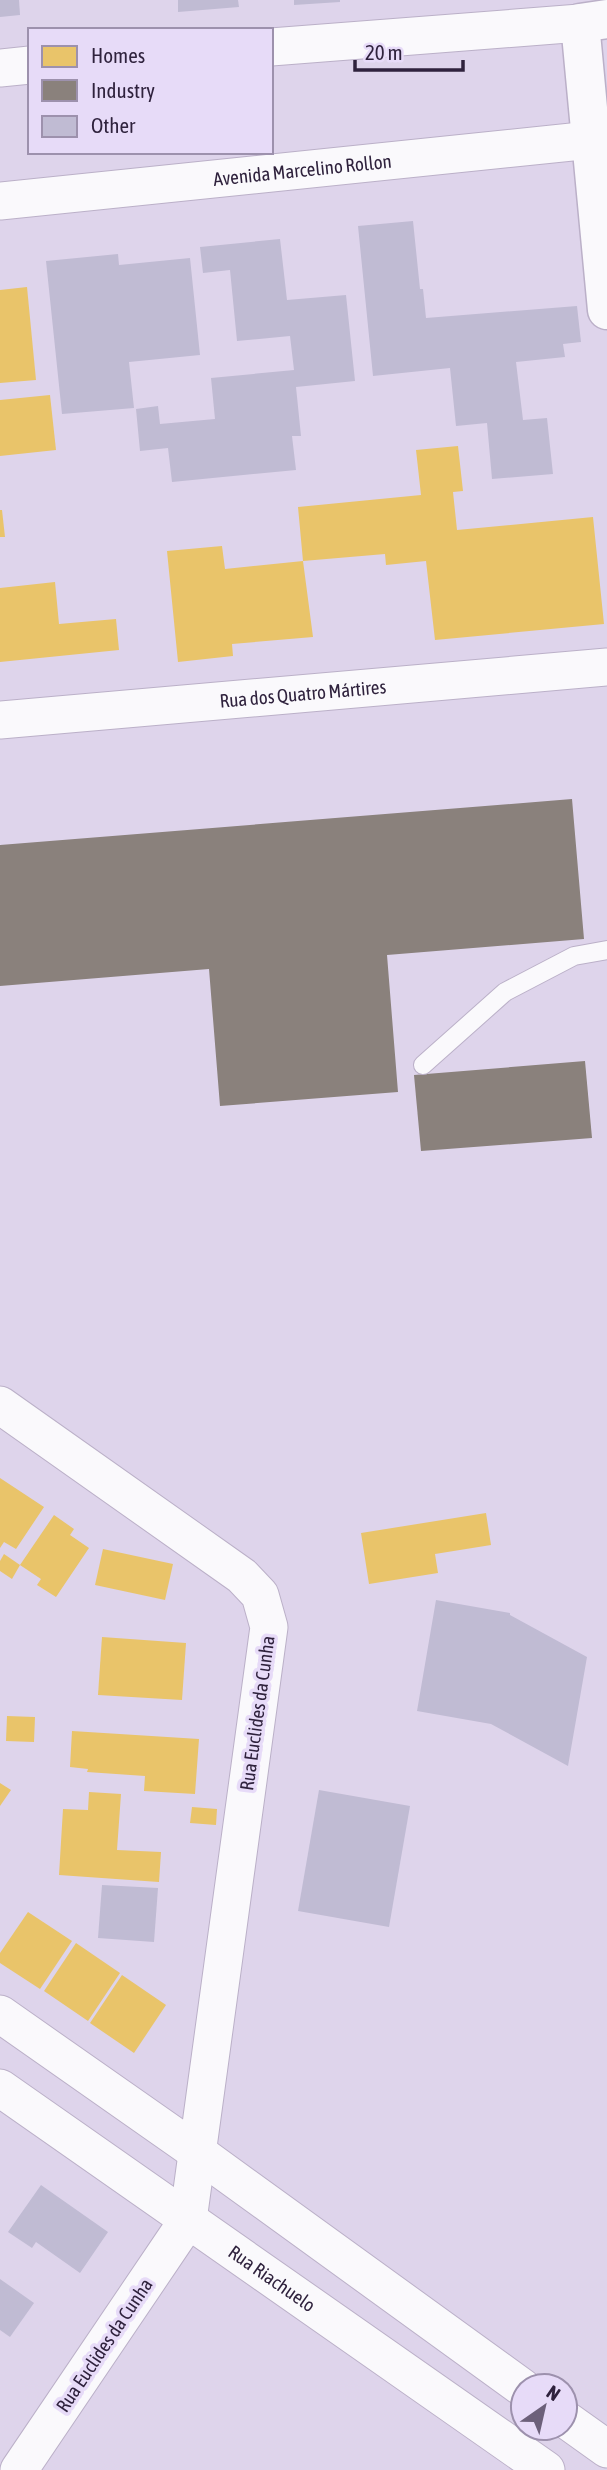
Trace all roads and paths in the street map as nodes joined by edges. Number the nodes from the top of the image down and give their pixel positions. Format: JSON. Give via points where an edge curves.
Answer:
{"nodes":[{"id":1,"x":594,"y":21,"type":"edge"},
{"id":2,"x":273,"y":47,"type":"edge"},
{"id":3,"x":28,"y":65,"type":"edge"},
{"id":4,"x":0,"y":68,"type":"edge"},
{"id":5,"x":599,"y":139,"type":"edge"},
{"id":6,"x":0,"y":201,"type":"edge"},
{"id":7,"x":607,"y":310,"type":"edge"},
{"id":8,"x":607,"y":667,"type":"edge"},
{"id":9,"x":0,"y":720,"type":"edge"},
{"id":10,"x":607,"y":950,"type":"edge"},
{"id":11,"x":423,"y":1065,"type":"dead end"},
{"id":12,"x":0,"y":1405,"type":"edge"},
{"id":13,"x":0,"y":2014,"type":"edge"},
{"id":14,"x":0,"y":2088,"type":"edge"},
{"id":15,"x":197,"y":2152,"type":"junction"},
{"id":16,"x":188,"y":2220,"type":"junction"},
{"id":17,"x":509,"y":2378,"type":"edge"},
{"id":18,"x":579,"y":2429,"type":"edge"},
{"id":19,"x":607,"y":2449,"type":"edge"},
{"id":20,"x":19,"y":2470,"type":"edge"},
{"id":21,"x":546,"y":2470,"type":"edge"}],
"edges":[{"from":1,"to":2,"type":"street"},
{"from":1,"to":5,"type":"main road"},
{"from":3,"to":4,"type":"street"},
{"from":5,"to":6,"type":"street","name":"Avenida Marcelino Rollon"},
{"from":5,"to":7,"type":"main road"},
{"from":8,"to":9,"type":"street","name":"Rua dos Quatro Mártires"},
{"from":10,"to":11,"type":"lane","via":[[574,956],[505,992]]},
{"from":12,"to":15,"type":"street","name":"Rua Euclides da Cunha","via":[[242,1576],[260,1595],[269,1626]]},
{"from":13,"to":15,"type":"street"},
{"from":14,"to":16,"type":"street","name":"Rua Riachuelo"},
{"from":15,"to":16,"type":"street","name":"Rua Euclides da Cunha"},
{"from":15,"to":17,"type":"street"},
{"from":16,"to":20,"type":"street","name":"Rua Euclides da Cunha"},
{"from":16,"to":21,"type":"street","name":"Rua Riachuelo"},
{"from":18,"to":19,"type":"street"}]}
